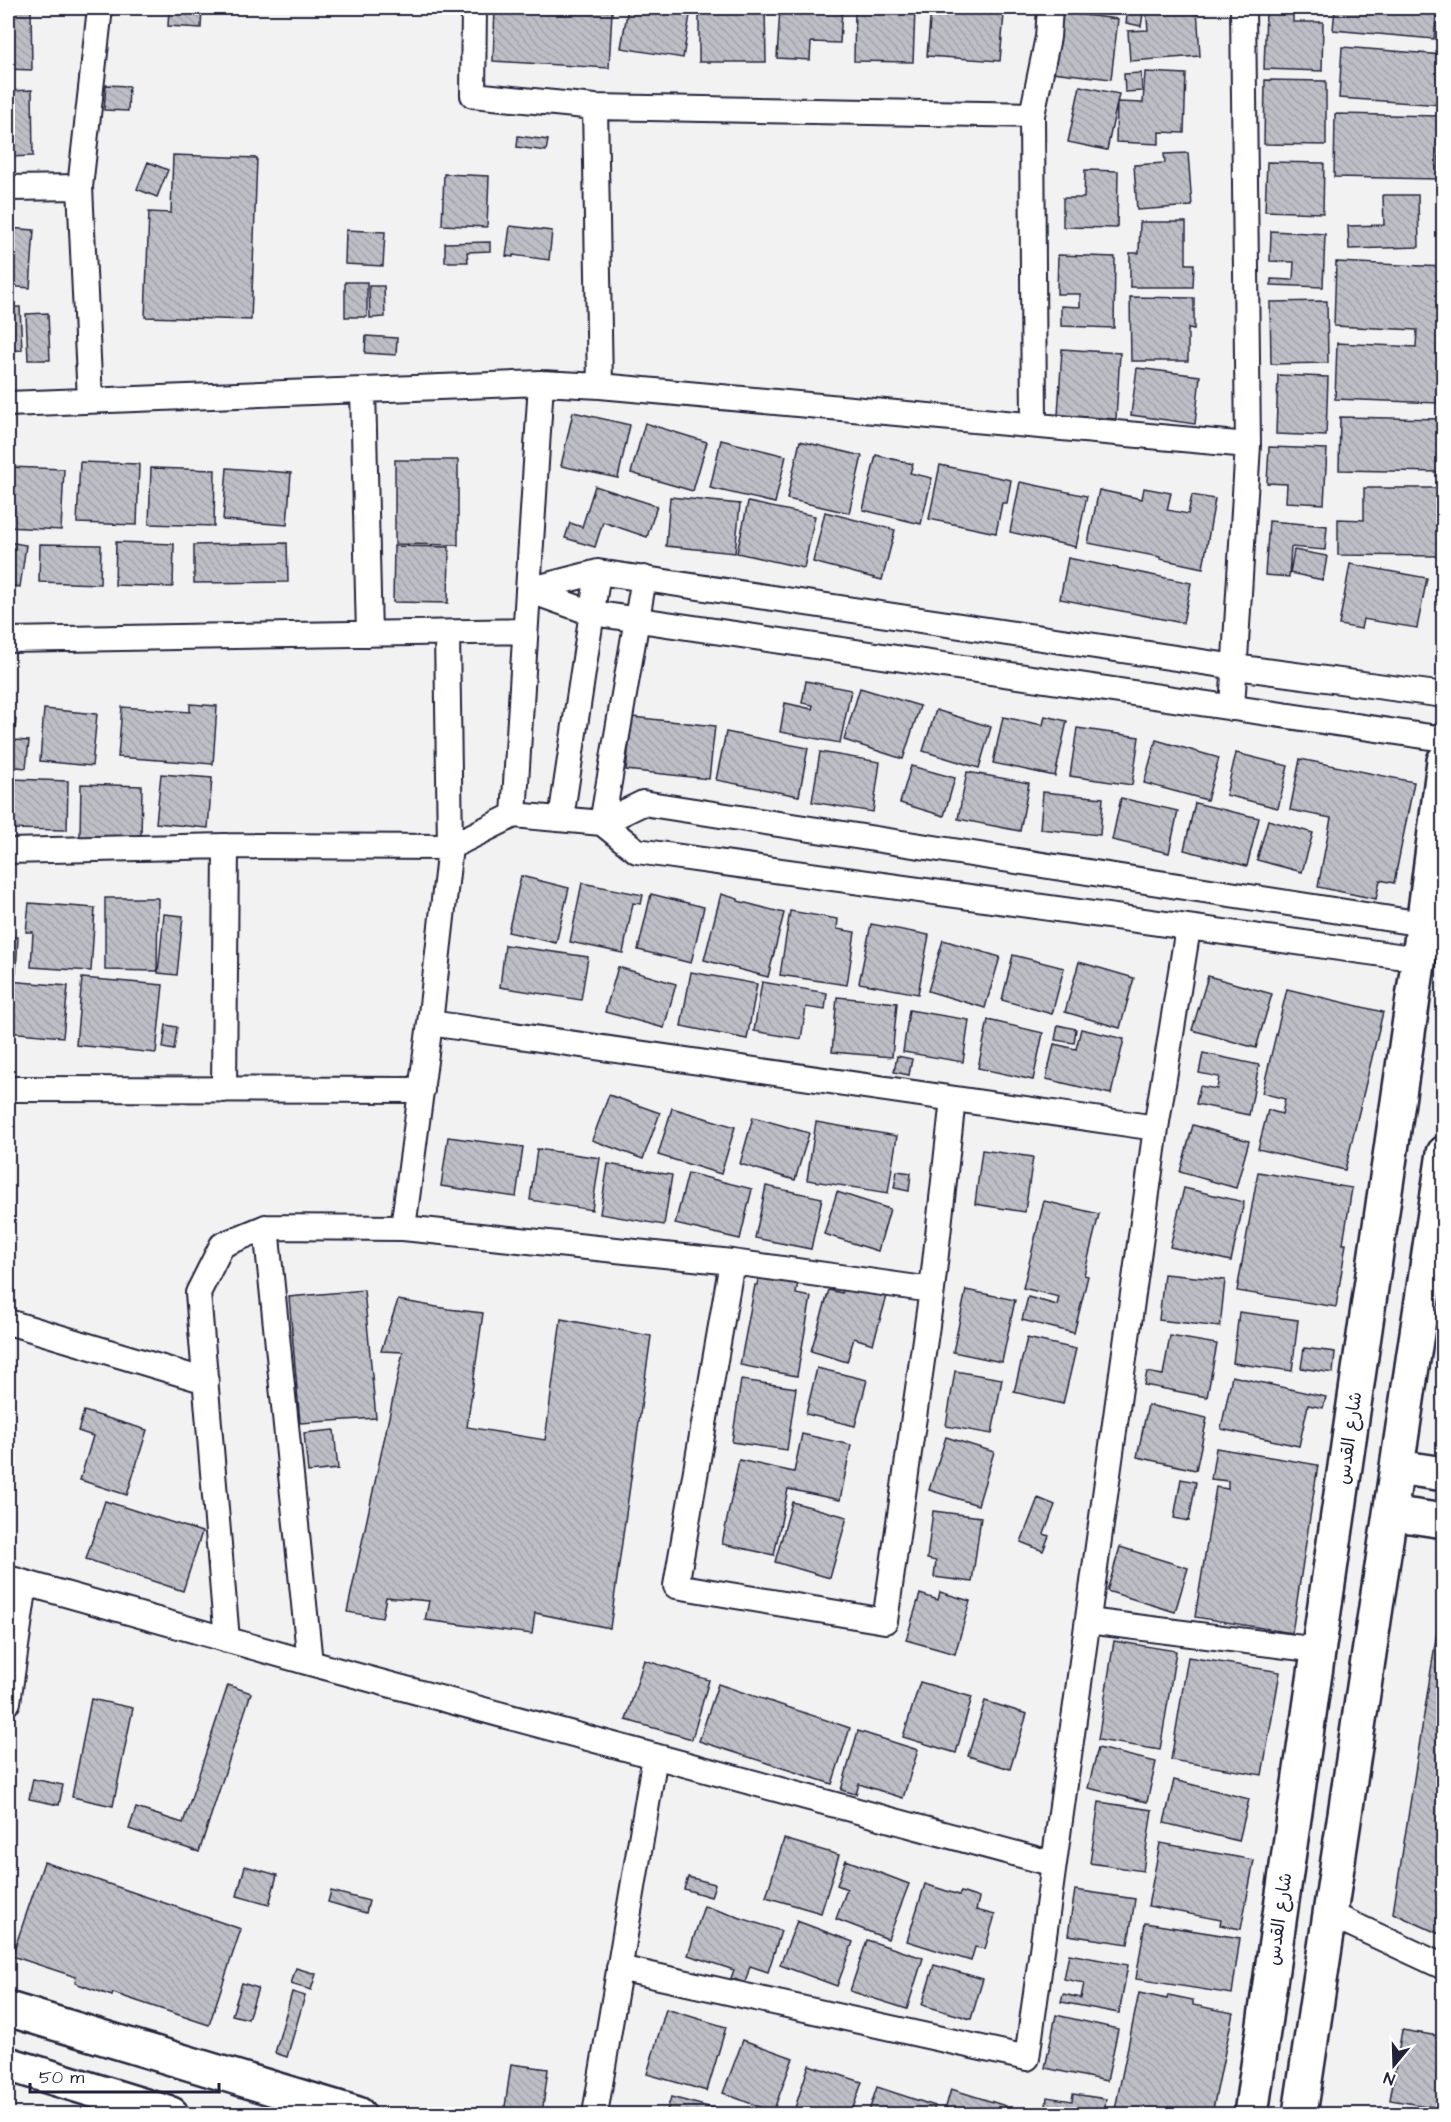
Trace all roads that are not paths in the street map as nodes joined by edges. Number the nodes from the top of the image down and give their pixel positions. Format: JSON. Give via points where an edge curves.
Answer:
{"nodes":[{"id":1,"x":100,"y":8,"type":"edge"},
{"id":2,"x":474,"y":8,"type":"edge"},
{"id":3,"x":1050,"y":8,"type":"edge"},
{"id":4,"x":1243,"y":8,"type":"edge"},
{"id":5,"x":595,"y":107,"type":"junction"},
{"id":6,"x":1032,"y":115,"type":"junction"},
{"id":7,"x":80,"y":187,"type":"junction"},
{"id":8,"x":8,"y":188,"type":"edge"},
{"id":9,"x":541,"y":382,"type":"junction"},
{"id":10,"x":600,"y":386,"type":"junction"},
{"id":11,"x":363,"y":390,"type":"junction"},
{"id":12,"x":90,"y":400,"type":"junction"},
{"id":13,"x":8,"y":404,"type":"edge"},
{"id":14,"x":1034,"y":425,"type":"junction"},
{"id":15,"x":1248,"y":445,"type":"junction"},
{"id":16,"x":598,"y":572,"type":"junction"},
{"id":17,"x":644,"y":578,"type":"junction"},
{"id":18,"x":528,"y":590,"type":"junction"},
{"id":19,"x":592,"y":613,"type":"junction"},
{"id":20,"x":635,"y":620,"type":"junction"},
{"id":21,"x":525,"y":631,"type":"junction"},
{"id":22,"x":447,"y":633,"type":"junction"},
{"id":23,"x":369,"y":634,"type":"junction"},
{"id":24,"x":8,"y":640,"type":"edge"},
{"id":25,"x":1236,"y":667,"type":"junction"},
{"id":26,"x":1443,"y":695,"type":"edge"},
{"id":27,"x":1232,"y":708,"type":"junction"},
{"id":28,"x":1443,"y":739,"type":"edge"},
{"id":29,"x":1443,"y":761,"type":"edge"},
{"id":30,"x":514,"y":815,"type":"junction"},
{"id":31,"x":561,"y":819,"type":"junction"},
{"id":32,"x":602,"y":823,"type":"junction"},
{"id":33,"x":226,"y":846,"type":"junction"},
{"id":34,"x":450,"y":847,"type":"junction"},
{"id":35,"x":8,"y":851,"type":"edge"},
{"id":36,"x":1423,"y":924,"type":"junction"},
{"id":37,"x":1188,"y":928,"type":"junction"},
{"id":38,"x":1419,"y":959,"type":"junction"},
{"id":39,"x":430,"y":1023,"type":"junction"},
{"id":40,"x":8,"y":1089,"type":"edge"},
{"id":41,"x":224,"y":1090,"type":"junction"},
{"id":42,"x":422,"y":1090,"type":"junction"},
{"id":43,"x":953,"y":1098,"type":"junction"},
{"id":44,"x":1156,"y":1128,"type":"junction"},
{"id":45,"x":1443,"y":1153,"type":"edge"},
{"id":46,"x":266,"y":1227,"type":"junction"},
{"id":47,"x":404,"y":1228,"type":"junction"},
{"id":48,"x":732,"y":1262,"type":"junction"},
{"id":49,"x":932,"y":1290,"type":"junction"},
{"id":50,"x":8,"y":1322,"type":"edge"},
{"id":51,"x":206,"y":1381,"type":"junction"},
{"id":52,"x":1397,"y":1467,"type":"junction"},
{"id":53,"x":1443,"y":1474,"type":"edge"},
{"id":54,"x":1390,"y":1513,"type":"junction"},
{"id":55,"x":1443,"y":1521,"type":"edge"},
{"id":56,"x":16,"y":1580,"type":"edge"},
{"id":57,"x":1088,"y":1622,"type":"junction"},
{"id":58,"x":227,"y":1640,"type":"junction"},
{"id":59,"x":1318,"y":1650,"type":"junction"},
{"id":60,"x":310,"y":1663,"type":"junction"},
{"id":61,"x":8,"y":1702,"type":"edge"},
{"id":62,"x":655,"y":1756,"type":"junction"},
{"id":63,"x":1054,"y":1864,"type":"junction"},
{"id":64,"x":1330,"y":1914,"type":"junction"},
{"id":65,"x":1443,"y":1967,"type":"edge"},
{"id":66,"x":620,"y":1968,"type":"junction"},
{"id":67,"x":8,"y":2009,"type":"edge"},
{"id":68,"x":8,"y":2064,"type":"edge"},
{"id":69,"x":171,"y":2115,"type":"edge"},
{"id":70,"x":358,"y":2115,"type":"edge"},
{"id":71,"x":595,"y":2115,"type":"edge"},
{"id":72,"x":1251,"y":2115,"type":"edge"},
{"id":73,"x":1300,"y":2115,"type":"edge"}],
"edges":[{"from":1,"to":7,"type":"street"},
{"from":2,"to":5,"type":"street","via":[[473,95]]},
{"from":3,"to":6,"type":"street"},
{"from":4,"to":15,"type":"street"},
{"from":5,"to":6,"type":"street"},
{"from":5,"to":10,"type":"street"},
{"from":6,"to":14,"type":"street"},
{"from":7,"to":8,"type":"street"},
{"from":7,"to":12,"type":"street"},
{"from":9,"to":10,"type":"street"},
{"from":9,"to":11,"type":"street"},
{"from":9,"to":18,"type":"street"},
{"from":10,"to":14,"type":"street"},
{"from":11,"to":12,"type":"street"},
{"from":11,"to":23,"type":"street"},
{"from":12,"to":13,"type":"street"},
{"from":14,"to":15,"type":"street"},
{"from":15,"to":25,"type":"street"},
{"from":16,"to":17,"type":"street"},
{"from":16,"to":18,"type":"street"},
{"from":16,"to":19,"type":"street"},
{"from":17,"to":20,"type":"street"},
{"from":17,"to":25,"type":"street"},
{"from":18,"to":19,"type":"street"},
{"from":18,"to":21,"type":"street"},
{"from":19,"to":20,"type":"street"},
{"from":19,"to":31,"type":"street"},
{"from":20,"to":27,"type":"street"},
{"from":20,"to":32,"type":"street"},
{"from":21,"to":22,"type":"street"},
{"from":21,"to":30,"type":"street"},
{"from":22,"to":23,"type":"street"},
{"from":22,"to":34,"type":"street"},
{"from":23,"to":24,"type":"street"},
{"from":25,"to":26,"type":"street"},
{"from":25,"to":27,"type":"street"},
{"from":27,"to":28,"type":"street"},
{"from":29,"to":36,"type":"main road","name":"شارع القدس"},
{"from":30,"to":31,"type":"street"},
{"from":30,"to":34,"type":"street"},
{"from":31,"to":32,"type":"street"},
{"from":32,"to":36,"type":"street","via":[[643,803]]},
{"from":32,"to":37,"type":"street","via":[[637,851]]},
{"from":33,"to":34,"type":"street"},
{"from":33,"to":35,"type":"street"},
{"from":33,"to":41,"type":"street"},
{"from":34,"to":39,"type":"street"},
{"from":36,"to":38,"type":"main road","name":"شارع القدس"},
{"from":37,"to":38,"type":"street"},
{"from":37,"to":44,"type":"street"},
{"from":38,"to":59,"type":"main road","name":"شارع القدس"},
{"from":39,"to":42,"type":"street"},
{"from":39,"to":43,"type":"street"},
{"from":40,"to":41,"type":"street"},
{"from":41,"to":42,"type":"street"},
{"from":42,"to":47,"type":"street"},
{"from":43,"to":44,"type":"street"},
{"from":43,"to":49,"type":"street"},
{"from":44,"to":57,"type":"street"},
{"from":45,"to":52,"type":"main road"},
{"from":46,"to":47,"type":"street"},
{"from":46,"to":51,"type":"street","via":[[222,1245],[198,1293]]},
{"from":46,"to":60,"type":"street"},
{"from":47,"to":48,"type":"street"},
{"from":48,"to":49,"type":"street"},
{"from":48,"to":49,"type":"street","via":[[675,1586],[885,1621]]},
{"from":50,"to":51,"type":"street"},
{"from":51,"to":58,"type":"street"},
{"from":52,"to":53,"type":"main road"},
{"from":52,"to":54,"type":"main road"},
{"from":54,"to":55,"type":"main road"},
{"from":54,"to":64,"type":"main road"},
{"from":56,"to":58,"type":"street"},
{"from":56,"to":61,"type":"street"},
{"from":57,"to":59,"type":"street"},
{"from":57,"to":63,"type":"street"},
{"from":58,"to":60,"type":"street"},
{"from":59,"to":72,"type":"main road","name":"شارع القدس"},
{"from":60,"to":62,"type":"street"},
{"from":62,"to":63,"type":"street"},
{"from":62,"to":66,"type":"street"},
{"from":63,"to":66,"type":"street","via":[[1027,2058]]},
{"from":64,"to":65,"type":"street"},
{"from":64,"to":73,"type":"main road"},
{"from":66,"to":71,"type":"street"},
{"from":67,"to":70,"type":"main road"},
{"from":68,"to":69,"type":"main road"}]}
